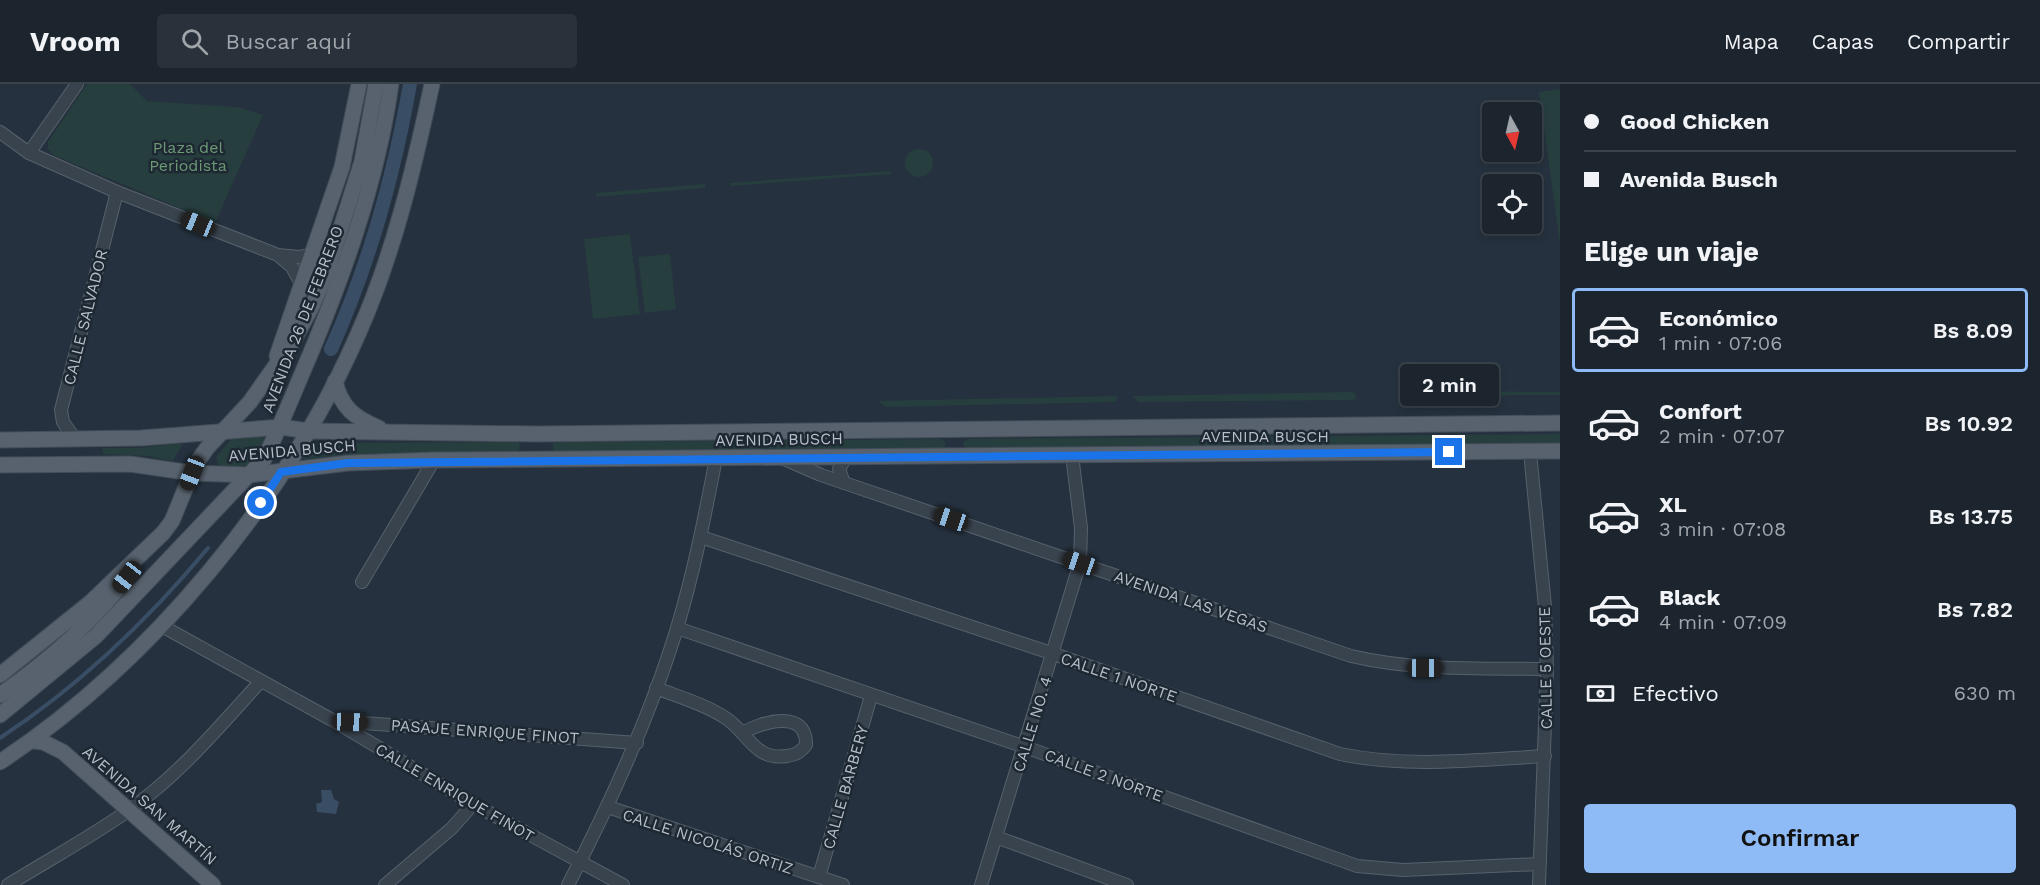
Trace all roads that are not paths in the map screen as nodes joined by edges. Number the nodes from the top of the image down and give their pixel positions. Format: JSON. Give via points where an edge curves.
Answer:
{"nodes":[{"id":1,"x":77,"y":84,"type":"edge"},
{"id":2,"x":359,"y":84,"type":"edge"},
{"id":3,"x":376,"y":84,"type":"edge"},
{"id":4,"x":391,"y":84,"type":"edge"},
{"id":5,"x":432,"y":84,"type":"edge"},
{"id":6,"x":0,"y":132,"type":"edge"},
{"id":7,"x":29,"y":153,"type":"junction"},
{"id":8,"x":117,"y":192,"type":"junction"},
{"id":9,"x":278,"y":255,"type":"junction"},
{"id":10,"x":313,"y":255,"type":"junction"},
{"id":11,"x":302,"y":285,"type":"junction"},
{"id":12,"x":275,"y":363,"type":"junction"},
{"id":13,"x":335,"y":381,"type":"junction"},
{"id":14,"x":254,"y":397,"type":"junction"},
{"id":15,"x":1560,"y":423,"type":"edge"},
{"id":16,"x":281,"y":427,"type":"junction"},
{"id":17,"x":951,"y":429,"type":"junction"},
{"id":18,"x":225,"y":430,"type":"junction"},
{"id":19,"x":308,"y":431,"type":"junction"},
{"id":20,"x":387,"y":432,"type":"junction"},
{"id":21,"x":537,"y":434,"type":"junction"},
{"id":22,"x":171,"y":435,"type":"junction"},
{"id":23,"x":78,"y":439,"type":"junction"},
{"id":24,"x":0,"y":440,"type":"edge"},
{"id":25,"x":1560,"y":451,"type":"edge"},
{"id":26,"x":1530,"y":452,"type":"junction"},
{"id":27,"x":952,"y":455,"type":"junction"},
{"id":28,"x":1072,"y":455,"type":"junction"},
{"id":29,"x":847,"y":456,"type":"junction"},
{"id":30,"x":781,"y":457,"type":"junction"},
{"id":31,"x":716,"y":458,"type":"junction"},
{"id":32,"x":434,"y":460,"type":"junction"},
{"id":33,"x":463,"y":460,"type":"junction"},
{"id":34,"x":85,"y":464,"type":"junction"},
{"id":35,"x":0,"y":465,"type":"edge"},
{"id":36,"x":281,"y":472,"type":"junction"},
{"id":37,"x":192,"y":473,"type":"junction"},
{"id":38,"x":250,"y":475,"type":"junction"},
{"id":39,"x":844,"y":483,"type":"junction"},
{"id":40,"x":701,"y":537,"type":"junction"},
{"id":41,"x":153,"y":544,"type":"junction"},
{"id":42,"x":1080,"y":563,"type":"junction"},
{"id":43,"x":362,"y":582,"type":"dead end"},
{"id":44,"x":162,"y":626,"type":"junction"},
{"id":45,"x":677,"y":628,"type":"junction"},
{"id":46,"x":1054,"y":654,"type":"junction"},
{"id":47,"x":1547,"y":669,"type":"junction"},
{"id":48,"x":0,"y":675,"type":"edge"},
{"id":49,"x":260,"y":682,"type":"junction"},
{"id":50,"x":656,"y":688,"type":"junction"},
{"id":51,"x":4,"y":691,"type":"edge"},
{"id":52,"x":871,"y":696,"type":"junction"},
{"id":53,"x":0,"y":715,"type":"edge"},
{"id":54,"x":334,"y":721,"type":"junction"},
{"id":55,"x":52,"y":725,"type":"junction"},
{"id":56,"x":742,"y":733,"type":"junction"},
{"id":57,"x":33,"y":741,"type":"junction"},
{"id":58,"x":637,"y":742,"type":"junction"},
{"id":59,"x":1025,"y":747,"type":"junction"},
{"id":60,"x":63,"y":752,"type":"junction"},
{"id":61,"x":1545,"y":756,"type":"junction"},
{"id":62,"x":0,"y":762,"type":"edge"},
{"id":63,"x":473,"y":804,"type":"junction"},
{"id":64,"x":608,"y":807,"type":"junction"},
{"id":65,"x":129,"y":810,"type":"junction"},
{"id":66,"x":996,"y":837,"type":"junction"},
{"id":67,"x":579,"y":863,"type":"junction"},
{"id":68,"x":1539,"y":864,"type":"junction"},
{"id":69,"x":819,"y":877,"type":"junction"},
{"id":70,"x":8,"y":885,"type":"edge"},
{"id":71,"x":213,"y":885,"type":"edge"},
{"id":72,"x":385,"y":885,"type":"edge"},
{"id":73,"x":568,"y":885,"type":"edge"},
{"id":74,"x":623,"y":885,"type":"edge"},
{"id":75,"x":843,"y":885,"type":"edge"},
{"id":76,"x":981,"y":885,"type":"edge"},
{"id":77,"x":1127,"y":885,"type":"edge"},
{"id":78,"x":1539,"y":885,"type":"edge"}],
"edges":[{"from":1,"to":7,"type":"street"},
{"from":2,"to":10,"type":"main road","name":"AVENIDA 26 DE FEBRERO","via":[[342,166]]},
{"from":3,"to":12,"type":"main road","name":"AVENIDA 26 DE FEBRERO","via":[[362,161],[326,274],[295,338]]},
{"from":4,"to":16,"type":"main road","name":"AVENIDA 26 DE FEBRERO","via":[[375,167],[341,275]]},
{"from":5,"to":13,"type":"main road","via":[[414,171],[386,260],[360,332]]},
{"from":6,"to":7,"type":"street"},
{"from":7,"to":8,"type":"street"},
{"from":8,"to":9,"type":"street"},
{"from":8,"to":23,"type":"street","name":"CALLE SALVADOR","via":[[61,410],[63,422]]},
{"from":9,"to":10,"type":"street"},
{"from":9,"to":11,"type":"street","via":[[292,267]]},
{"from":10,"to":11,"type":"main road","name":"AVENIDA 26 DE FEBRERO"},
{"from":11,"to":12,"type":"main road","name":"AVENIDA 26 DE FEBRERO"},
{"from":12,"to":14,"type":"main road","name":"AVENIDA 26 DE FEBRERO"},
{"from":13,"to":19,"type":"main road"},
{"from":13,"to":20,"type":"main road","via":[[338,396],[350,412]]},
{"from":14,"to":18,"type":"main road","name":"AVENIDA 26 DE FEBRERO"},
{"from":14,"to":22,"type":"main road","via":[[225,418]]},
{"from":15,"to":17,"type":"main road","name":"AVENIDA BUSCH"},
{"from":16,"to":18,"type":"main road","name":"AVENIDA BUSCH"},
{"from":16,"to":19,"type":"main road","name":"AVENIDA BUSCH"},
{"from":16,"to":38,"type":"main road","name":"AVENIDA 26 DE FEBRERO","via":[[264,459]]},
{"from":17,"to":21,"type":"main road","name":"AVENIDA BUSCH"},
{"from":17,"to":27,"type":"main road"},
{"from":18,"to":22,"type":"main road","name":"AVENIDA BUSCH"},
{"from":18,"to":37,"type":"main road","name":"AVENIDA 26 DE FEBRERO","via":[[207,448]]},
{"from":19,"to":20,"type":"main road","name":"AVENIDA BUSCH"},
{"from":19,"to":36,"type":"main road"},
{"from":20,"to":21,"type":"main road","name":"AVENIDA BUSCH"},
{"from":21,"to":33,"type":"main road","via":[[536,447],[528,453],[483,453]]},
{"from":22,"to":23,"type":"main road","name":"AVENIDA BUSCH"},
{"from":23,"to":24,"type":"main road","name":"AVENIDA BUSCH"},
{"from":23,"to":34,"type":"main road","via":[[93,451]]},
{"from":25,"to":26,"type":"main road","name":"AVENIDA BUSCH"},
{"from":26,"to":28,"type":"main road","name":"AVENIDA BUSCH"},
{"from":26,"to":47,"type":"street","name":"CALLE 5 OESTE"},
{"from":27,"to":28,"type":"main road","name":"AVENIDA BUSCH"},
{"from":27,"to":29,"type":"main road","name":"AVENIDA BUSCH"},
{"from":28,"to":42,"type":"street","name":"CALLE NO. 4","via":[[1081,528]]},
{"from":29,"to":30,"type":"main road","name":"AVENIDA BUSCH"},
{"from":29,"to":39,"type":"street","via":[[839,469]]},
{"from":30,"to":31,"type":"main road","name":"AVENIDA BUSCH"},
{"from":30,"to":39,"type":"street","name":"AVENIDA LAS VEGAS"},
{"from":31,"to":33,"type":"main road","name":"AVENIDA BUSCH"},
{"from":31,"to":40,"type":"street"},
{"from":32,"to":33,"type":"main road","name":"AVENIDA BUSCH"},
{"from":32,"to":36,"type":"main road","name":"AVENIDA BUSCH","via":[[348,463]]},
{"from":32,"to":43,"type":"street"},
{"from":34,"to":35,"type":"main road","name":"AVENIDA BUSCH"},
{"from":34,"to":37,"type":"main road","name":"AVENIDA BUSCH","via":[[130,464]]},
{"from":36,"to":38,"type":"main road","name":"AVENIDA BUSCH"},
{"from":36,"to":44,"type":"main road","via":[[256,510]]},
{"from":37,"to":38,"type":"main road","name":"AVENIDA BUSCH"},
{"from":37,"to":41,"type":"main road","name":"AVENIDA 26 DE FEBRERO","via":[[172,521]]},
{"from":38,"to":53,"type":"main road","name":"AVENIDA 26 DE FEBRERO","via":[[96,636]]},
{"from":39,"to":42,"type":"street","name":"AVENIDA LAS VEGAS"},
{"from":40,"to":45,"type":"street"},
{"from":40,"to":46,"type":"street","name":"CALLE 1 NORTE"},
{"from":41,"to":48,"type":"main road","via":[[57,631]]},
{"from":41,"to":51,"type":"main road","via":[[101,611],[41,665]]},
{"from":42,"to":46,"type":"street","name":"CALLE NO. 4"},
{"from":42,"to":47,"type":"street","name":"AVENIDA LAS VEGAS","via":[[1351,656],[1386,664]]},
{"from":44,"to":49,"type":"street","name":"CALLE ENRIQUE FINOT"},
{"from":44,"to":55,"type":"main road"},
{"from":45,"to":50,"type":"street"},
{"from":45,"to":52,"type":"street","name":"CALLE 2 NORTE"},
{"from":46,"to":59,"type":"street","name":"CALLE NO. 4"},
{"from":46,"to":61,"type":"street","name":"CALLE 1 NORTE","via":[[1340,754],[1377,762]]},
{"from":47,"to":61,"type":"street","name":"CALLE 5 OESTE"},
{"from":49,"to":54,"type":"street","name":"CALLE ENRIQUE FINOT"},
{"from":49,"to":65,"type":"street","via":[[189,760]]},
{"from":50,"to":56,"type":"street","via":[[724,717]]},
{"from":50,"to":58,"type":"street"},
{"from":52,"to":59,"type":"street","name":"CALLE 2 NORTE"},
{"from":52,"to":69,"type":"street","name":"CALLE BARBERY"},
{"from":54,"to":58,"type":"street","name":"PASAJE ENRIQUE FINOT"},
{"from":54,"to":63,"type":"street","name":"CALLE ENRIQUE FINOT"},
{"from":55,"to":57,"type":"main road"},
{"from":55,"to":60,"type":"main road","name":"AVENIDA SAN MARTÍN"},
{"from":56,"to":56,"type":"street","via":[[755,750],[767,755],[793,756],[806,745],[803,732],[783,720],[765,722]]},
{"from":57,"to":60,"type":"main road","name":"AVENIDA SAN MARTÍN"},
{"from":57,"to":62,"type":"main road"},
{"from":58,"to":64,"type":"street"},
{"from":59,"to":66,"type":"street","name":"CALLE NO. 4"},
{"from":59,"to":68,"type":"street","name":"CALLE 2 NORTE","via":[[1357,866],[1403,870]]},
{"from":60,"to":65,"type":"main road","name":"AVENIDA SAN MARTÍN"},
{"from":61,"to":68,"type":"street","name":"CALLE 5 OESTE"},
{"from":63,"to":67,"type":"street","name":"CALLE ENRIQUE FINOT"},
{"from":63,"to":72,"type":"street","via":[[452,828]]},
{"from":64,"to":67,"type":"street"},
{"from":64,"to":69,"type":"street","name":"CALLE NICOLÁS ORTIZ"},
{"from":65,"to":70,"type":"street"},
{"from":65,"to":71,"type":"main road","name":"AVENIDA SAN MARTÍN"},
{"from":66,"to":76,"type":"street","name":"CALLE NO. 4"},
{"from":66,"to":77,"type":"street"},
{"from":67,"to":73,"type":"street"},
{"from":67,"to":74,"type":"street","name":"CALLE ENRIQUE FINOT"},
{"from":68,"to":78,"type":"street","name":"CALLE 5 OESTE"},
{"from":69,"to":75,"type":"street","name":"CALLE NICOLÁS ORTIZ"}]}
